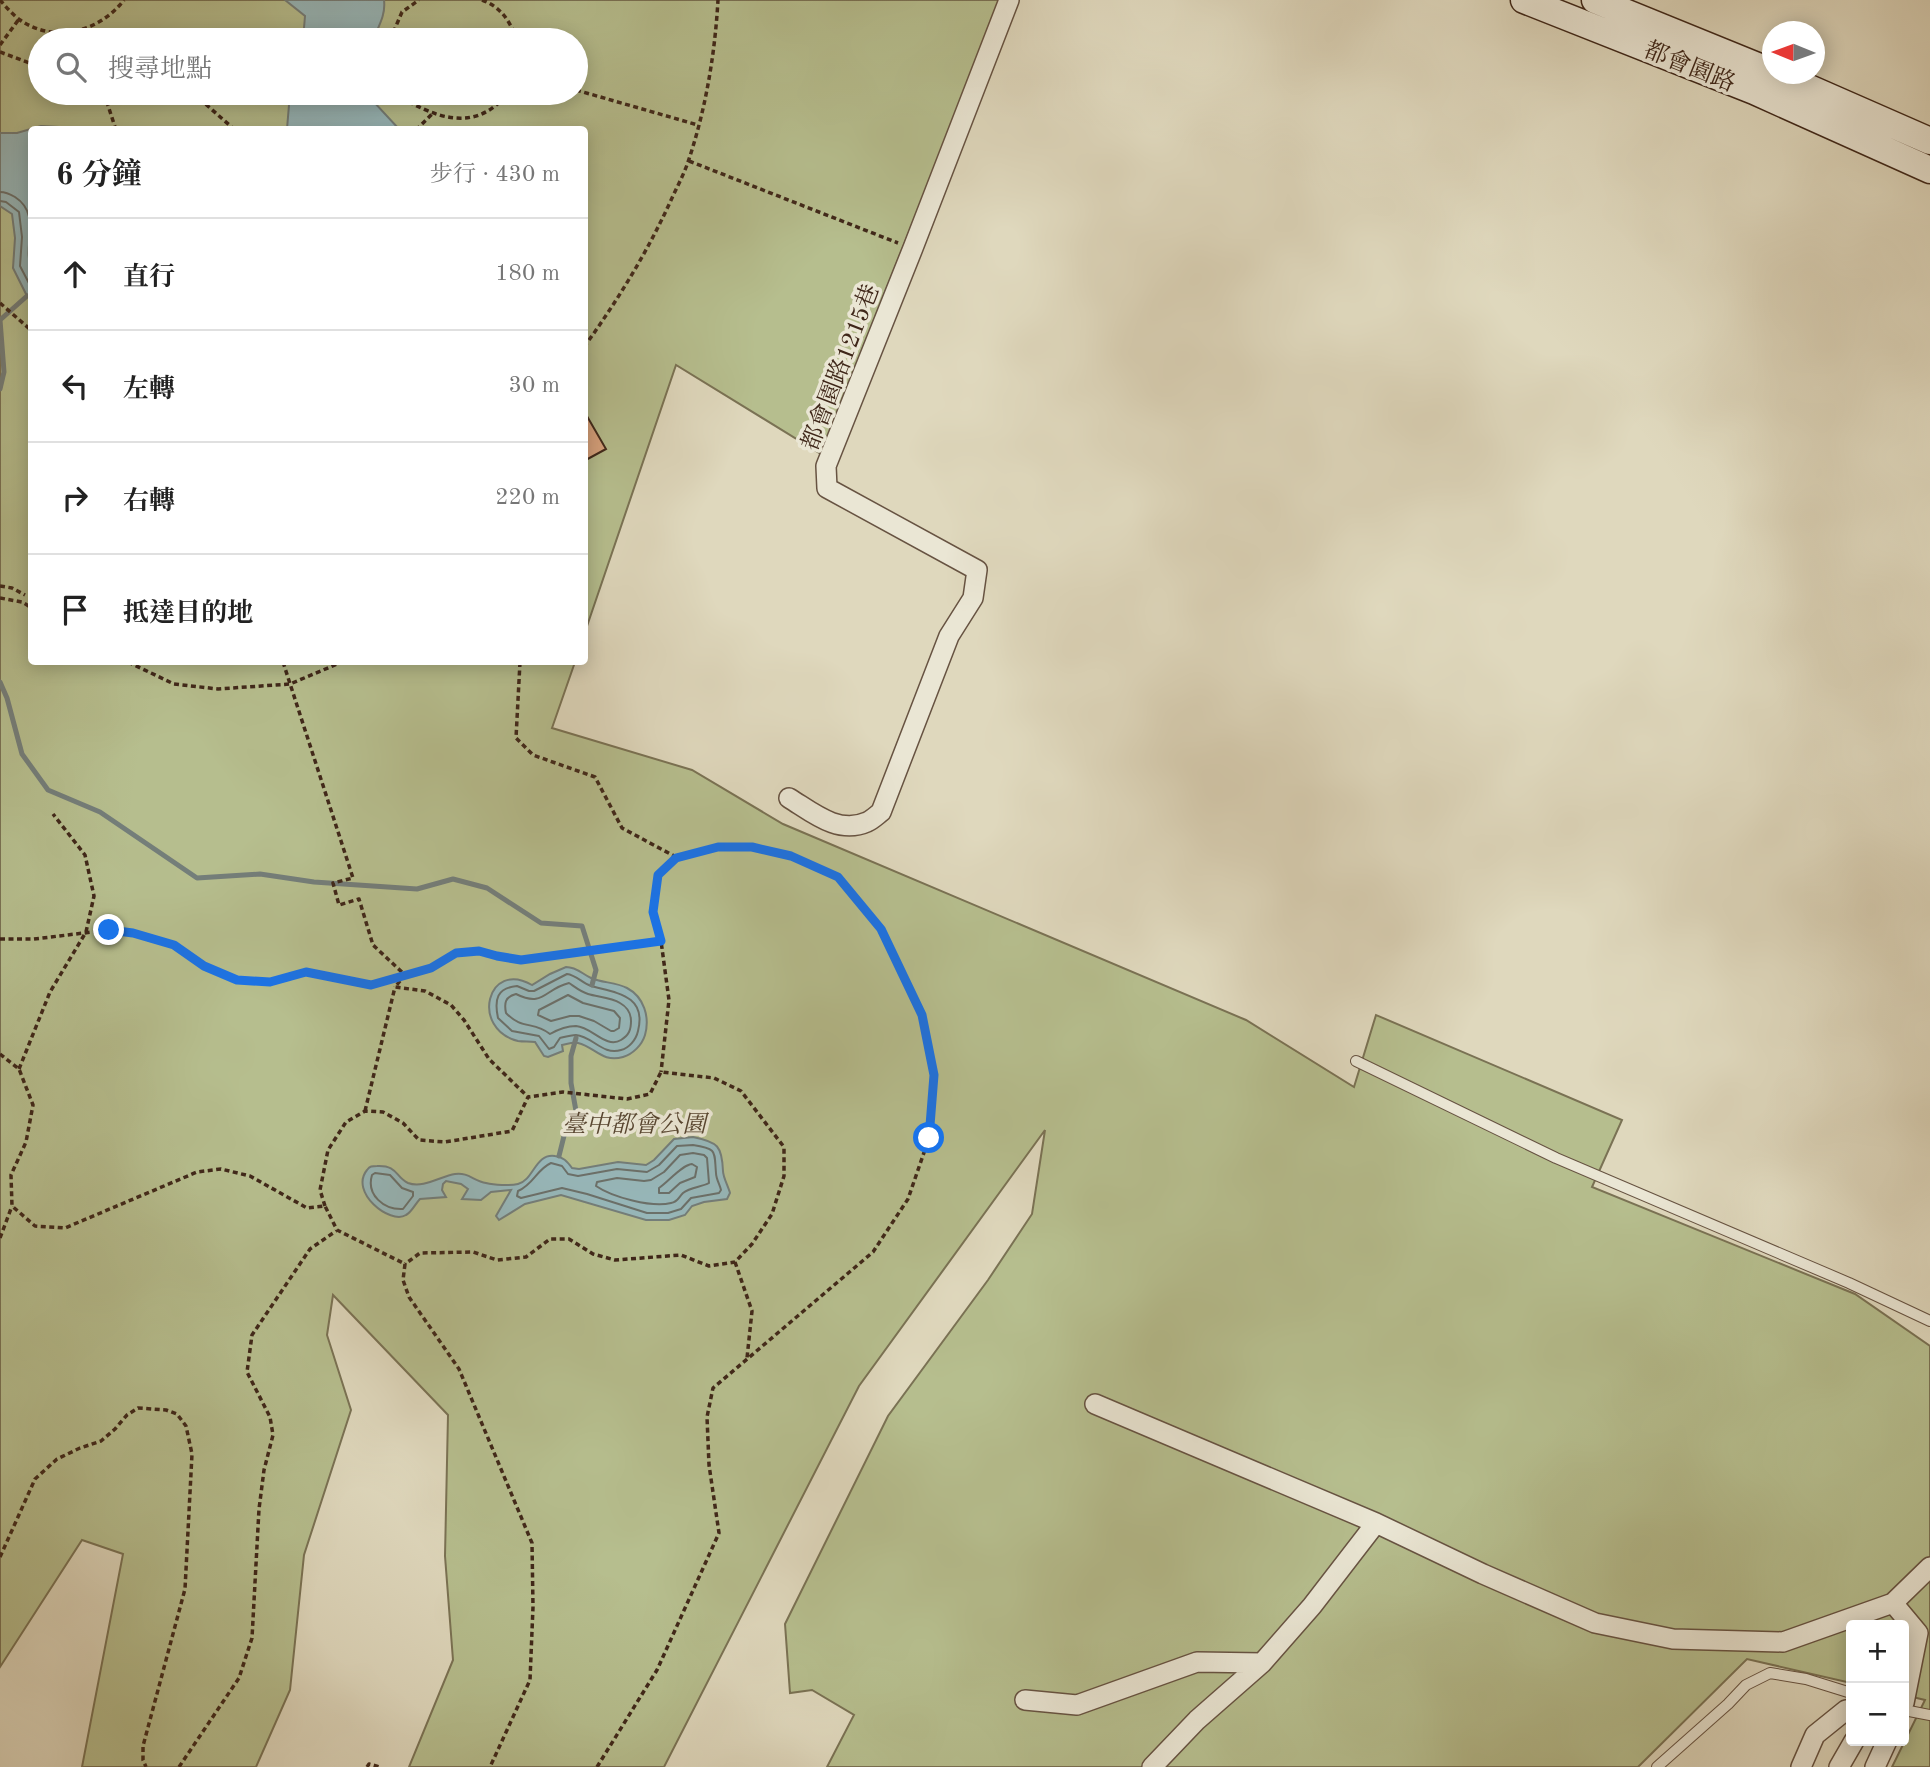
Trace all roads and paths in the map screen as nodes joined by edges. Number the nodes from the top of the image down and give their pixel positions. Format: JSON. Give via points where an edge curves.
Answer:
{"nodes":[{"id":1,"x":0,"y":0,"type":"edge"},
{"id":2,"x":124,"y":0,"type":"edge"},
{"id":3,"x":419,"y":0,"type":"edge"},
{"id":4,"x":482,"y":0,"type":"edge"},
{"id":5,"x":501,"y":0,"type":"edge"},
{"id":6,"x":718,"y":0,"type":"edge"},
{"id":7,"x":1009,"y":0,"type":"edge"},
{"id":8,"x":1524,"y":0,"type":"edge"},
{"id":9,"x":1595,"y":0,"type":"edge"},
{"id":10,"x":496,"y":5,"type":"junction"},
{"id":11,"x":19,"y":19,"type":"junction"},
{"id":12,"x":36,"y":28,"type":"edge"},
{"id":13,"x":88,"y":28,"type":"edge"},
{"id":14,"x":395,"y":28,"type":"edge"},
{"id":15,"x":511,"y":28,"type":"edge"},
{"id":16,"x":0,"y":45,"type":"edge"},
{"id":17,"x":0,"y":52,"type":"edge"},
{"id":18,"x":28,"y":62,"type":"edge"},
{"id":19,"x":1762,"y":68,"type":"edge"},
{"id":20,"x":1800,"y":84,"type":"edge"},
{"id":21,"x":588,"y":93,"type":"edge"},
{"id":22,"x":108,"y":105,"type":"edge"},
{"id":23,"x":207,"y":105,"type":"edge"},
{"id":24,"x":417,"y":105,"type":"edge"},
{"id":25,"x":496,"y":105,"type":"edge"},
{"id":26,"x":433,"y":113,"type":"junction"},
{"id":27,"x":699,"y":125,"type":"junction"},
{"id":28,"x":115,"y":126,"type":"edge"},
{"id":29,"x":230,"y":126,"type":"edge"},
{"id":30,"x":420,"y":126,"type":"edge"},
{"id":31,"x":1930,"y":141,"type":"edge"},
{"id":32,"x":688,"y":161,"type":"junction"},
{"id":33,"x":1930,"y":170,"type":"edge"},
{"id":34,"x":913,"y":248,"type":"junction"},
{"id":35,"x":0,"y":303,"type":"edge"},
{"id":36,"x":28,"y":328,"type":"edge"},
{"id":37,"x":588,"y":342,"type":"edge"},
{"id":38,"x":0,"y":586,"type":"edge"},
{"id":39,"x":24,"y":595,"type":"dead end"},
{"id":40,"x":0,"y":598,"type":"edge"},
{"id":41,"x":28,"y":606,"type":"edge"},
{"id":42,"x":134,"y":665,"type":"edge"},
{"id":43,"x":284,"y":665,"type":"edge"},
{"id":44,"x":335,"y":665,"type":"edge"},
{"id":45,"x":520,"y":665,"type":"edge"},
{"id":46,"x":290,"y":684,"type":"junction"},
{"id":47,"x":789,"y":798,"type":"dead end"},
{"id":48,"x":53,"y":814,"type":"dead end"},
{"id":49,"x":676,"y":858,"type":"junction"},
{"id":50,"x":86,"y":932,"type":"junction"},
{"id":51,"x":0,"y":939,"type":"edge"},
{"id":52,"x":661,"y":941,"type":"junction"},
{"id":53,"x":405,"y":975,"type":"junction"},
{"id":54,"x":395,"y":986,"type":"junction"},
{"id":55,"x":0,"y":1054,"type":"edge"},
{"id":56,"x":1356,"y":1061,"type":"dead end"},
{"id":57,"x":19,"y":1069,"type":"junction"},
{"id":58,"x":661,"y":1072,"type":"junction"},
{"id":59,"x":528,"y":1097,"type":"junction"},
{"id":60,"x":365,"y":1111,"type":"junction"},
{"id":61,"x":12,"y":1206,"type":"junction"},
{"id":62,"x":325,"y":1206,"type":"junction"},
{"id":63,"x":337,"y":1230,"type":"junction"},
{"id":64,"x":0,"y":1238,"type":"edge"},
{"id":65,"x":735,"y":1262,"type":"junction"},
{"id":66,"x":405,"y":1264,"type":"junction"},
{"id":67,"x":1930,"y":1321,"type":"edge"},
{"id":68,"x":747,"y":1360,"type":"junction"},
{"id":69,"x":1095,"y":1404,"type":"dead end"},
{"id":70,"x":1376,"y":1523,"type":"junction"},
{"id":71,"x":0,"y":1557,"type":"edge"},
{"id":72,"x":1930,"y":1567,"type":"edge"},
{"id":73,"x":1893,"y":1603,"type":"junction"},
{"id":74,"x":1262,"y":1663,"type":"junction"},
{"id":75,"x":1908,"y":1683,"type":"edge"},
{"id":76,"x":1846,"y":1691,"type":"edge"},
{"id":77,"x":1025,"y":1700,"type":"dead end"},
{"id":78,"x":1846,"y":1710,"type":"edge"},
{"id":79,"x":1909,"y":1711,"type":"edge"},
{"id":80,"x":1930,"y":1715,"type":"edge"},
{"id":81,"x":1851,"y":1746,"type":"edge"},
{"id":82,"x":1885,"y":1746,"type":"edge"},
{"id":83,"x":146,"y":1767,"type":"edge"},
{"id":84,"x":179,"y":1767,"type":"edge"},
{"id":85,"x":367,"y":1767,"type":"edge"},
{"id":86,"x":380,"y":1767,"type":"edge"},
{"id":87,"x":490,"y":1767,"type":"edge"},
{"id":88,"x":597,"y":1767,"type":"edge"},
{"id":89,"x":1152,"y":1767,"type":"edge"},
{"id":90,"x":1657,"y":1767,"type":"edge"},
{"id":91,"x":1801,"y":1767,"type":"edge"},
{"id":92,"x":1839,"y":1767,"type":"edge"},
{"id":93,"x":1875,"y":1767,"type":"edge"}],
"edges":[{"from":1,"to":11,"type":"path"},
{"from":2,"to":13,"type":"path","via":[[115,12]]},
{"from":3,"to":14,"type":"path","via":[[402,12]]},
{"from":4,"to":10,"type":"path"},
{"from":5,"to":10,"type":"path"},
{"from":6,"to":27,"type":"path"},
{"from":7,"to":34,"type":"street","name":"都會園路1215巷"},
{"from":8,"to":33,"type":"street","name":"都會園路","via":[[1754,91]]},
{"from":9,"to":19,"type":"street","name":"都會園路"},
{"from":10,"to":15,"type":"path"},
{"from":11,"to":12,"type":"path"},
{"from":11,"to":16,"type":"path"},
{"from":17,"to":18,"type":"path"},
{"from":20,"to":31,"type":"street","name":"都會園路"},
{"from":21,"to":27,"type":"path"},
{"from":22,"to":28,"type":"path"},
{"from":23,"to":29,"type":"path"},
{"from":24,"to":26,"type":"path"},
{"from":25,"to":26,"type":"path","via":[[474,117],[454,119]]},
{"from":26,"to":30,"type":"path"},
{"from":27,"to":32,"type":"path"},
{"from":32,"to":34,"type":"path"},
{"from":32,"to":37,"type":"path","via":[[657,232]]},
{"from":34,"to":47,"type":"street","name":"都會園路1215巷","via":[[826,466],[827,488],[976,570],[973,598],[949,636],[881,812],[867,822],[836,826]]},
{"from":35,"to":36,"type":"path"},
{"from":38,"to":39,"type":"path"},
{"from":40,"to":41,"type":"path"},
{"from":42,"to":46,"type":"path","via":[[174,684],[218,689]]},
{"from":43,"to":46,"type":"path"},
{"from":44,"to":46,"type":"path"},
{"from":45,"to":49,"type":"path","via":[[516,738],[533,755],[595,776],[622,828]]},
{"from":46,"to":53,"type":"path","via":[[353,878],[333,883],[339,905],[359,899],[373,945]]},
{"from":48,"to":50,"type":"path","via":[[85,855],[94,896]]},
{"from":49,"to":52,"type":"path","via":[[658,875],[653,912]]},
{"from":49,"to":68,"type":"path","via":[[718,847],[752,847],[791,856],[838,877],[881,929],[922,1015],[934,1075],[929,1138],[908,1199],[873,1252]]},
{"from":50,"to":51,"type":"path"},
{"from":50,"to":53,"type":"path","via":[[133,933],[174,945],[204,966],[237,980],[270,982],[306,972],[371,985]]},
{"from":50,"to":57,"type":"path","via":[[50,992]]},
{"from":52,"to":53,"type":"path","via":[[521,960],[479,951],[456,953],[431,968]]},
{"from":52,"to":58,"type":"path","via":[[669,1000]]},
{"from":53,"to":54,"type":"path"},
{"from":54,"to":59,"type":"path","via":[[425,991],[451,1005],[489,1059]]},
{"from":54,"to":60,"type":"path"},
{"from":55,"to":57,"type":"path"},
{"from":56,"to":67,"type":"lane","via":[[1556,1158]]},
{"from":57,"to":61,"type":"path","via":[[33,1105],[26,1142],[12,1175]]},
{"from":58,"to":59,"type":"path","via":[[650,1094],[627,1099],[563,1092]]},
{"from":58,"to":65,"type":"path","via":[[714,1078],[741,1091],[784,1147],[784,1176],[772,1214]]},
{"from":59,"to":60,"type":"path","via":[[512,1131],[445,1142],[419,1140],[393,1117]]},
{"from":60,"to":62,"type":"path","via":[[346,1122],[328,1150],[320,1190]]},
{"from":61,"to":62,"type":"path","via":[[35,1226],[65,1228],[197,1172],[221,1169],[250,1176],[307,1208]]},
{"from":61,"to":64,"type":"path"},
{"from":62,"to":63,"type":"path"},
{"from":63,"to":66,"type":"path"},
{"from":63,"to":84,"type":"path","via":[[310,1249],[252,1335],[247,1372],[270,1417],[273,1435],[260,1509],[253,1638],[239,1678]]},
{"from":65,"to":66,"type":"path","via":[[709,1266],[681,1255],[615,1260],[569,1240],[550,1239],[526,1257],[497,1260],[473,1252],[420,1253]]},
{"from":65,"to":68,"type":"path","via":[[752,1311]]},
{"from":66,"to":87,"type":"path","via":[[403,1280],[409,1297],[459,1369],[532,1543],[530,1681]]},
{"from":68,"to":88,"type":"path","via":[[713,1388],[707,1417],[719,1534],[657,1670]]},
{"from":69,"to":70,"type":"street"},
{"from":70,"to":73,"type":"street","via":[[1595,1623],[1672,1639],[1783,1642]]},
{"from":70,"to":74,"type":"street"},
{"from":71,"to":83,"type":"path","via":[[36,1479],[57,1459],[101,1441],[138,1408],[177,1414],[186,1426],[192,1454],[185,1589],[143,1746]]},
{"from":72,"to":73,"type":"street"},
{"from":73,"to":75,"type":"street","via":[[1918,1633]]},
{"from":74,"to":77,"type":"street","via":[[1197,1662],[1077,1705]]},
{"from":74,"to":89,"type":"street"},
{"from":76,"to":90,"type":"lane","via":[[1770,1673],[1746,1685]]},
{"from":78,"to":91,"type":"street","via":[[1815,1735]]},
{"from":79,"to":80,"type":"lane"},
{"from":81,"to":92,"type":"street"},
{"from":82,"to":93,"type":"street"},
{"from":85,"to":86,"type":"path"}]}
